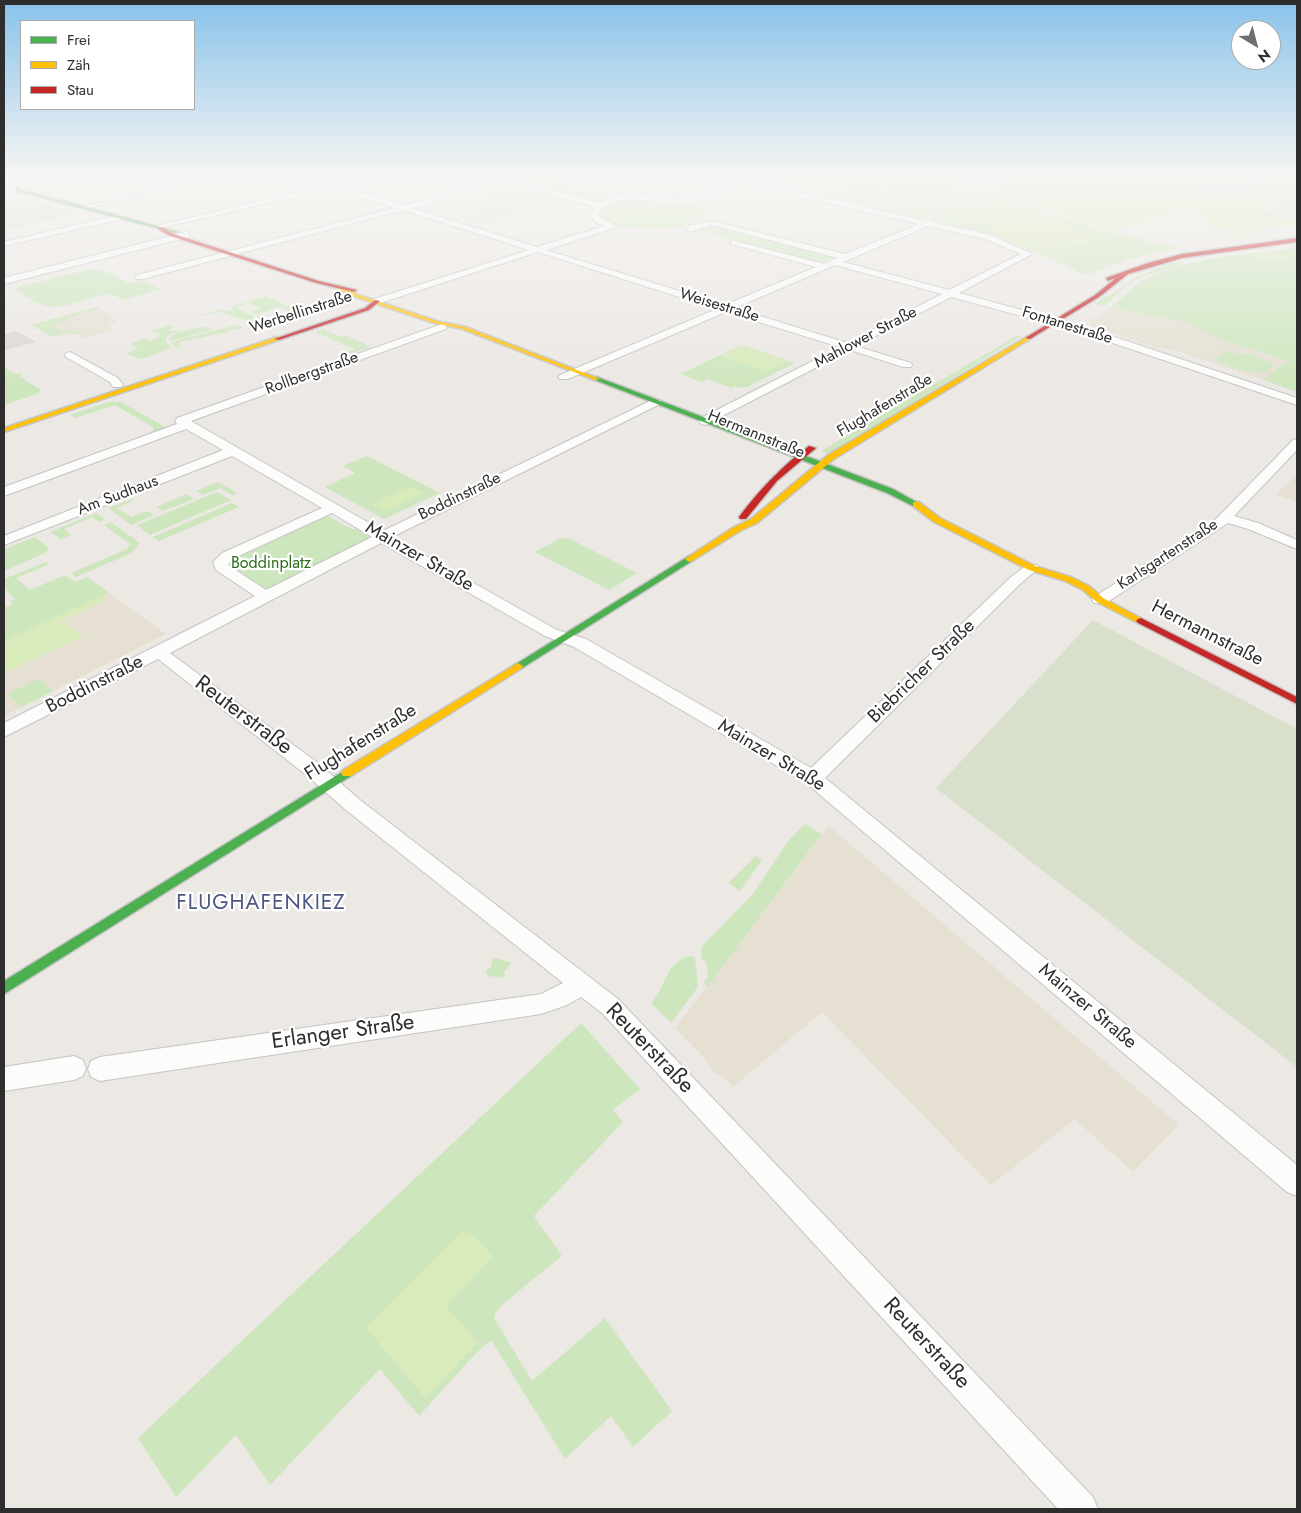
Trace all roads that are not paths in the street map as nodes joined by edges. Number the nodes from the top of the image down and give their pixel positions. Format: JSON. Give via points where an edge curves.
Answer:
{"nodes":[{"id":1,"x":140,"y":247,"type":"edge"},
{"id":2,"x":213,"y":247,"type":"edge"},
{"id":3,"x":255,"y":247,"type":"edge"},
{"id":4,"x":530,"y":247,"type":"edge"},
{"id":5,"x":546,"y":247,"type":"edge"},
{"id":6,"x":752,"y":247,"type":"edge"},
{"id":7,"x":804,"y":247,"type":"edge"},
{"id":8,"x":870,"y":247,"type":"edge"},
{"id":9,"x":1011,"y":247,"type":"edge"},
{"id":10,"x":1246,"y":247,"type":"edge"},
{"id":11,"x":538,"y":249,"type":"junction"},
{"id":12,"x":231,"y":253,"type":"junction"},
{"id":13,"x":845,"y":257,"type":"junction"},
{"id":14,"x":834,"y":262,"type":"junction"},
{"id":15,"x":822,"y":266,"type":"junction"},
{"id":16,"x":1126,"y":273,"type":"junction"},
{"id":17,"x":140,"y":277,"type":"dead end"},
{"id":18,"x":7,"y":280,"type":"edge"},
{"id":19,"x":952,"y":293,"type":"junction"},
{"id":20,"x":1080,"y":293,"type":"dead end"},
{"id":21,"x":377,"y":301,"type":"junction"},
{"id":22,"x":724,"y":308,"type":"junction"},
{"id":23,"x":1050,"y":310,"type":"dead end"},
{"id":24,"x":1039,"y":316,"type":"junction"},
{"id":25,"x":1057,"y":321,"type":"junction"},
{"id":26,"x":439,"y":325,"type":"junction"},
{"id":27,"x":1032,"y":336,"type":"junction"},
{"id":28,"x":848,"y":347,"type":"junction"},
{"id":29,"x":70,"y":355,"type":"dead end"},
{"id":30,"x":907,"y":366,"type":"dead end"},
{"id":31,"x":577,"y":371,"type":"junction"},
{"id":32,"x":564,"y":377,"type":"junction"},
{"id":33,"x":120,"y":387,"type":"junction"},
{"id":34,"x":1297,"y":402,"type":"edge"},
{"id":35,"x":650,"y":405,"type":"junction"},
{"id":36,"x":705,"y":421,"type":"junction"},
{"id":37,"x":4,"y":422,"type":"edge"},
{"id":38,"x":184,"y":423,"type":"junction"},
{"id":39,"x":4,"y":430,"type":"edge"},
{"id":40,"x":822,"y":442,"type":"dead end"},
{"id":41,"x":1297,"y":443,"type":"edge"},
{"id":42,"x":233,"y":451,"type":"junction"},
{"id":43,"x":800,"y":456,"type":"junction"},
{"id":44,"x":787,"y":464,"type":"junction"},
{"id":45,"x":823,"y":465,"type":"junction"},
{"id":46,"x":816,"y":476,"type":"junction"},
{"id":47,"x":4,"y":492,"type":"edge"},
{"id":48,"x":895,"y":507,"type":"dead end"},
{"id":49,"x":333,"y":508,"type":"junction"},
{"id":50,"x":1225,"y":518,"type":"junction"},
{"id":51,"x":937,"y":520,"type":"junction"},
{"id":52,"x":737,"y":528,"type":"junction"},
{"id":53,"x":382,"y":537,"type":"junction"},
{"id":54,"x":4,"y":541,"type":"edge"},
{"id":55,"x":1297,"y":545,"type":"edge"},
{"id":56,"x":1032,"y":568,"type":"junction"},
{"id":57,"x":1061,"y":589,"type":"dead end"},
{"id":58,"x":1074,"y":595,"type":"dead end"},
{"id":59,"x":266,"y":597,"type":"junction"},
{"id":60,"x":1100,"y":600,"type":"junction"},
{"id":61,"x":564,"y":637,"type":"junction"},
{"id":62,"x":159,"y":652,"type":"junction"},
{"id":63,"x":1297,"y":701,"type":"edge"},
{"id":64,"x":4,"y":731,"type":"edge"},
{"id":65,"x":812,"y":778,"type":"junction"},
{"id":66,"x":328,"y":784,"type":"junction"},
{"id":67,"x":582,"y":984,"type":"junction"},
{"id":68,"x":4,"y":988,"type":"edge"},
{"id":69,"x":74,"y":1068,"type":"dead end"},
{"id":70,"x":100,"y":1069,"type":"dead end"},
{"id":71,"x":4,"y":1079,"type":"edge"},
{"id":72,"x":1297,"y":1182,"type":"edge"},
{"id":73,"x":1080,"y":1509,"type":"edge"}],
"edges":[{"from":1,"to":18,"type":"street"},
{"from":2,"to":12,"type":"main road","name":"Hermannstraße"},
{"from":3,"to":12,"type":"street"},
{"from":4,"to":11,"type":"street","name":"Weisestraße"},
{"from":5,"to":11,"type":"street"},
{"from":6,"to":15,"type":"street"},
{"from":7,"to":13,"type":"street"},
{"from":8,"to":13,"type":"street"},
{"from":9,"to":19,"type":"street","name":"Mahlower Straße","via":[[1028,254]]},
{"from":10,"to":16,"type":"main road","via":[[1196,253]]},
{"from":11,"to":21,"type":"street"},
{"from":11,"to":22,"type":"street","name":"Weisestraße"},
{"from":12,"to":17,"type":"street"},
{"from":12,"to":21,"type":"main road","name":"Hermannstraße"},
{"from":13,"to":14,"type":"street"},
{"from":14,"to":15,"type":"street"},
{"from":14,"to":19,"type":"street","name":"Fontanestraße"},
{"from":15,"to":22,"type":"street"},
{"from":16,"to":20,"type":"main road","via":[[1099,282]]},
{"from":16,"to":25,"type":"main road","name":"Flughafenstraße"},
{"from":19,"to":24,"type":"street","name":"Fontanestraße"},
{"from":19,"to":28,"type":"street","name":"Mahlower Straße"},
{"from":21,"to":26,"type":"main road","name":"Hermannstraße"},
{"from":21,"to":33,"type":"main road","name":"Werbellinstraße"},
{"from":22,"to":28,"type":"street","name":"Weisestraße"},
{"from":22,"to":31,"type":"street"},
{"from":23,"to":24,"type":"main road"},
{"from":24,"to":25,"type":"street","name":"Fontanestraße"},
{"from":24,"to":27,"type":"main road","via":[[1017,329]]},
{"from":25,"to":27,"type":"main road","name":"Flughafenstraße"},
{"from":25,"to":34,"type":"street","name":"Fontanestraße"},
{"from":26,"to":31,"type":"main road","name":"Hermannstraße","via":[[459,326]]},
{"from":26,"to":32,"type":"main road","name":"Hermannstraße"},
{"from":26,"to":38,"type":"street","name":"Rollbergstraße"},
{"from":27,"to":45,"type":"main road","name":"Flughafenstraße"},
{"from":28,"to":30,"type":"street","name":"Weisestraße"},
{"from":28,"to":36,"type":"street","name":"Mahlower Straße"},
{"from":29,"to":33,"type":"street","via":[[114,380]]},
{"from":31,"to":32,"type":"street"},
{"from":31,"to":35,"type":"main road","name":"Hermannstraße"},
{"from":32,"to":35,"type":"main road","name":"Hermannstraße"},
{"from":33,"to":37,"type":"main road","name":"Werbellinstraße"},
{"from":33,"to":39,"type":"main road","name":"Werbellinstraße"},
{"from":35,"to":36,"type":"main road","name":"Hermannstraße"},
{"from":35,"to":44,"type":"main road","name":"Hermannstraße"},
{"from":35,"to":53,"type":"street","name":"Boddinstraße"},
{"from":36,"to":43,"type":"main road","name":"Hermannstraße"},
{"from":38,"to":42,"type":"street","name":"Mainzer Straße"},
{"from":38,"to":47,"type":"street","name":"Rollbergstraße"},
{"from":40,"to":43,"type":"main road","name":"Flughafenstraße"},
{"from":41,"to":50,"type":"street","name":"Karlsgartenstraße"},
{"from":42,"to":49,"type":"street","name":"Mainzer Straße"},
{"from":42,"to":54,"type":"street","name":"Am Sudhaus"},
{"from":43,"to":44,"type":"main road","name":"Flughafenstraße"},
{"from":43,"to":45,"type":"main road","name":"Hermannstraße"},
{"from":44,"to":46,"type":"main road","name":"Hermannstraße"},
{"from":44,"to":52,"type":"main road","name":"Flughafenstraße","via":[[760,493]]},
{"from":45,"to":46,"type":"main road","name":"Flughafenstraße"},
{"from":45,"to":51,"type":"main road","name":"Hermannstraße","via":[[890,491]]},
{"from":46,"to":52,"type":"main road","name":"Flughafenstraße","via":[[754,521]]},
{"from":48,"to":51,"type":"main road","name":"Hermannstraße"},
{"from":49,"to":53,"type":"street","name":"Mainzer Straße"},
{"from":49,"to":59,"type":"street","via":[[220,562],[222,567]]},
{"from":50,"to":55,"type":"street"},
{"from":50,"to":60,"type":"street","name":"Karlsgartenstraße"},
{"from":51,"to":56,"type":"main road","name":"Hermannstraße"},
{"from":52,"to":61,"type":"main road","name":"Flughafenstraße"},
{"from":53,"to":59,"type":"street","name":"Boddinstraße"},
{"from":53,"to":61,"type":"street","name":"Mainzer Straße","via":[[551,633]]},
{"from":56,"to":57,"type":"main road","name":"Hermannstraße"},
{"from":56,"to":60,"type":"main road","name":"Hermannstraße","via":[[1068,579]]},
{"from":56,"to":65,"type":"street","name":"Biebricher Straße"},
{"from":58,"to":60,"type":"main road","name":"Hermannstraße"},
{"from":59,"to":62,"type":"street","name":"Boddinstraße"},
{"from":60,"to":63,"type":"main road","name":"Hermannstraße"},
{"from":61,"to":65,"type":"street","name":"Mainzer Straße","via":[[580,643]]},
{"from":61,"to":66,"type":"main road","name":"Flughafenstraße"},
{"from":62,"to":64,"type":"street","name":"Boddinstraße"},
{"from":62,"to":66,"type":"street","name":"Reuterstraße"},
{"from":65,"to":72,"type":"street","name":"Mainzer Straße"},
{"from":66,"to":67,"type":"street","name":"Reuterstraße"},
{"from":66,"to":68,"type":"main road","name":"Flughafenstraße"},
{"from":67,"to":70,"type":"street","name":"Erlanger Straße","via":[[541,1004]]},
{"from":67,"to":73,"type":"street","name":"Reuterstraße","via":[[610,1006]]},
{"from":69,"to":71,"type":"street"}]}
